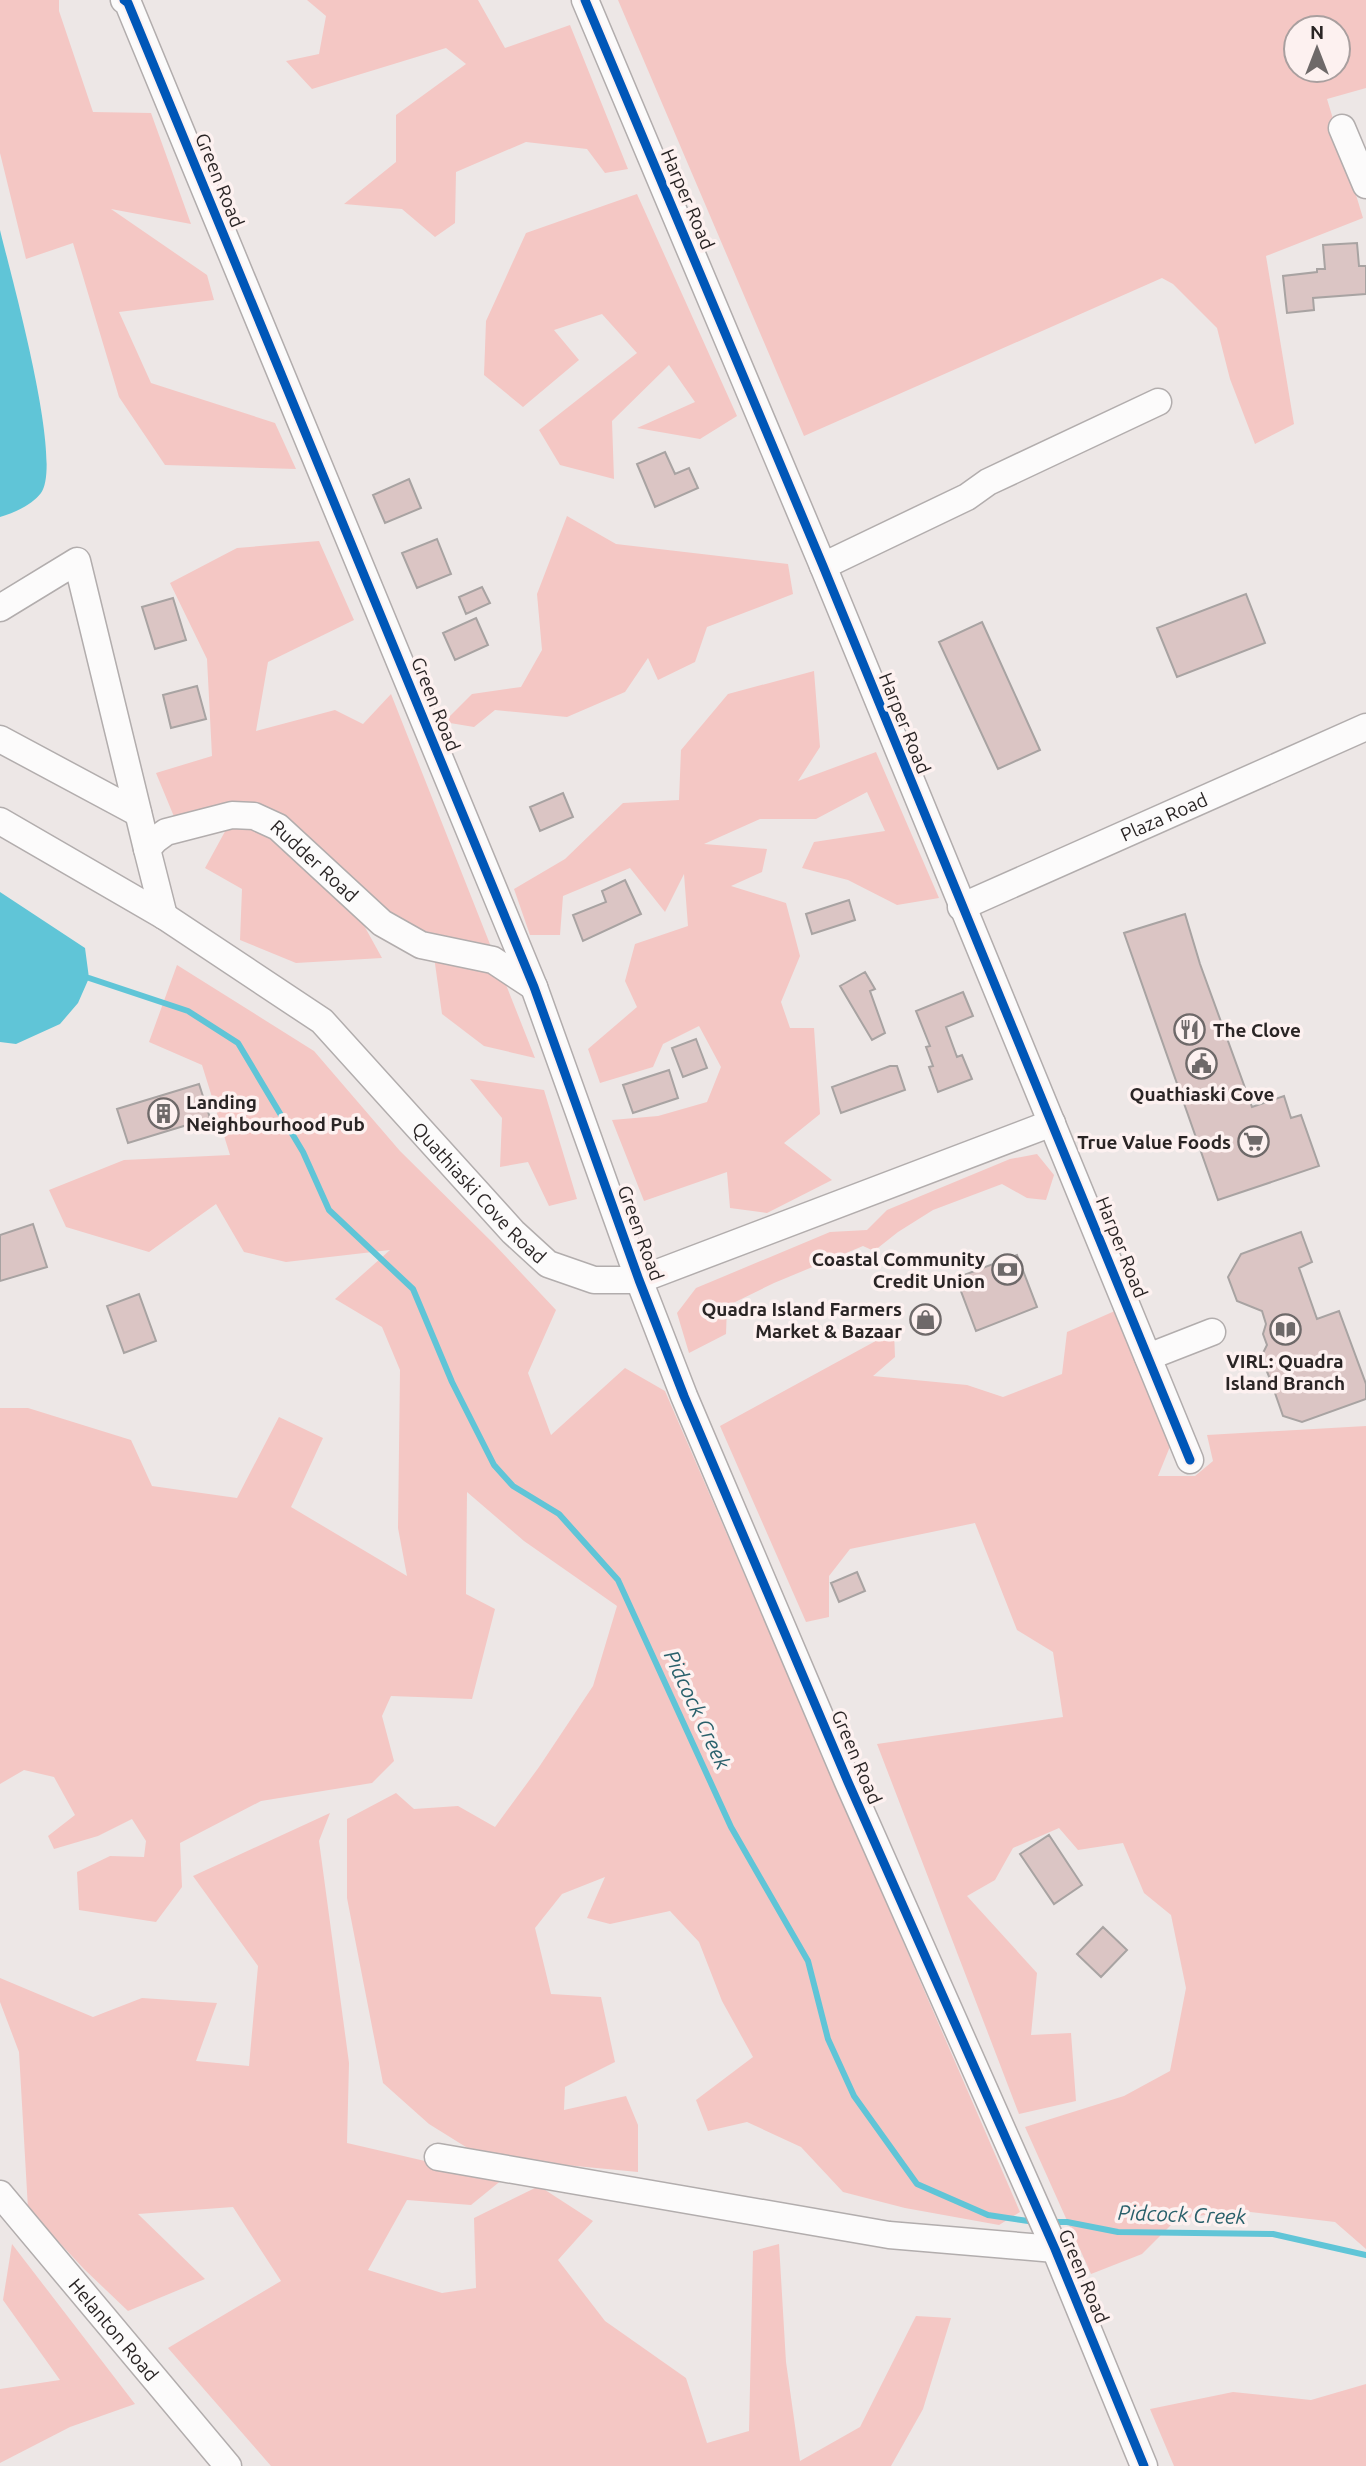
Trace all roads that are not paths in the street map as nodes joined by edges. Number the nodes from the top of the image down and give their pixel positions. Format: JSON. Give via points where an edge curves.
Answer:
{"nodes":[{"id":1,"x":585,"y":0,"type":"edge"},
{"id":2,"x":129,"y":1,"type":"edge"},
{"id":3,"x":1342,"y":128,"type":"dead end"},
{"id":4,"x":1366,"y":185,"type":"edge"},
{"id":5,"x":1158,"y":402,"type":"dead end"},
{"id":6,"x":823,"y":566,"type":"junction"},
{"id":7,"x":0,"y":608,"type":"edge"},
{"id":8,"x":1366,"y":727,"type":"edge"},
{"id":9,"x":0,"y":739,"type":"edge"},
{"id":10,"x":138,"y":813,"type":"junction"},
{"id":11,"x":0,"y":821,"type":"edge"},
{"id":12,"x":147,"y":849,"type":"junction"},
{"id":13,"x":961,"y":907,"type":"junction"},
{"id":14,"x":164,"y":916,"type":"junction"},
{"id":15,"x":534,"y":987,"type":"junction"},
{"id":16,"x":1052,"y":1123,"type":"junction"},
{"id":17,"x":639,"y":1280,"type":"junction"},
{"id":18,"x":1212,"y":1332,"type":"dead end"},
{"id":19,"x":1148,"y":1357,"type":"junction"},
{"id":20,"x":1190,"y":1460,"type":"dead end"},
{"id":21,"x":438,"y":2157,"type":"dead end"},
{"id":22,"x":0,"y":2194,"type":"edge"},
{"id":23,"x":1055,"y":2249,"type":"junction"},
{"id":24,"x":228,"y":2466,"type":"edge"},
{"id":25,"x":1144,"y":2466,"type":"edge"}],
"edges":[{"from":1,"to":6,"type":"street","name":"Harper Road"},
{"from":2,"to":15,"type":"street","name":"Green Road"},
{"from":3,"to":4,"type":"street"},
{"from":5,"to":6,"type":"street"},
{"from":6,"to":13,"type":"street","name":"Harper Road"},
{"from":7,"to":10,"type":"street","via":[[77,561]]},
{"from":8,"to":13,"type":"street","name":"Plaza Road"},
{"from":9,"to":10,"type":"street"},
{"from":10,"to":12,"type":"street"},
{"from":11,"to":14,"type":"street","name":"Quathiaski Cove Road"},
{"from":12,"to":14,"type":"street"},
{"from":12,"to":15,"type":"street","name":"Rudder Road","via":[[166,832],[232,815],[254,816],[278,827],[382,923],[421,945],[493,960]]},
{"from":13,"to":16,"type":"street","name":"Harper Road"},
{"from":14,"to":17,"type":"street","name":"Quathiaski Cove Road","via":[[322,1021],[513,1232],[548,1264],[594,1280]]},
{"from":15,"to":17,"type":"street","name":"Green Road"},
{"from":16,"to":17,"type":"street","name":"Quathiaski Cove Road"},
{"from":16,"to":19,"type":"street","name":"Harper Road"},
{"from":17,"to":23,"type":"street","name":"Green Road","via":[[842,1769]]},
{"from":18,"to":19,"type":"street"},
{"from":19,"to":20,"type":"street","name":"Harper Road"},
{"from":21,"to":23,"type":"street","via":[[889,2235]]},
{"from":22,"to":24,"type":"street","name":"Helanton Road"},
{"from":23,"to":25,"type":"street","name":"Green Road"}]}
